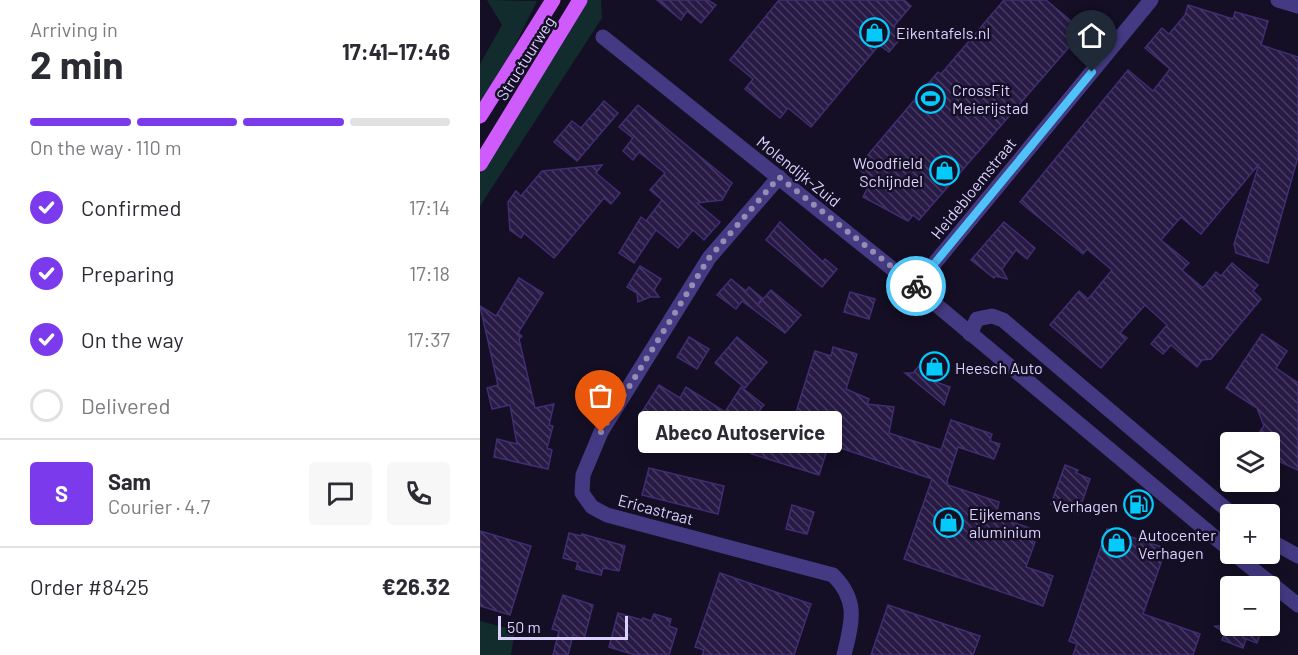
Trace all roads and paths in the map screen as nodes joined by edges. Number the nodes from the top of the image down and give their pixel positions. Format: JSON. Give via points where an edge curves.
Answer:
{"nodes":[{"id":1,"x":553,"y":0,"type":"edge"},
{"id":2,"x":580,"y":0,"type":"edge"},
{"id":3,"x":1151,"y":0,"type":"edge"},
{"id":4,"x":1278,"y":0,"type":"edge"},
{"id":5,"x":1298,"y":6,"type":"edge"},
{"id":6,"x":603,"y":37,"type":"dead end"},
{"id":7,"x":480,"y":116,"type":"edge"},
{"id":8,"x":480,"y":164,"type":"edge"},
{"id":9,"x":779,"y":177,"type":"junction"},
{"id":10,"x":915,"y":287,"type":"junction"},
{"id":11,"x":970,"y":334,"type":"junction"},
{"id":12,"x":1220,"y":504,"type":"edge"},
{"id":13,"x":1220,"y":542,"type":"edge"},
{"id":14,"x":1280,"y":546,"type":"edge"},
{"id":15,"x":1298,"y":555,"type":"edge"},
{"id":16,"x":1247,"y":564,"type":"edge"},
{"id":17,"x":1257,"y":564,"type":"edge"},
{"id":18,"x":1256,"y":571,"type":"junction"},
{"id":19,"x":1298,"y":605,"type":"edge"},
{"id":20,"x":844,"y":655,"type":"edge"}],
"edges":[{"from":1,"to":7,"type":"main road","name":"Structuurweg"},
{"from":2,"to":8,"type":"main road","name":"Structuurweg"},
{"from":3,"to":10,"type":"street","name":"Heidebloemstraat"},
{"from":4,"to":5,"type":"street"},
{"from":6,"to":9,"type":"street","name":"Molendijk-Zuid"},
{"from":9,"to":10,"type":"street","name":"Molendijk-Zuid"},
{"from":9,"to":20,"type":"street","name":"Ericastraat","via":[[703,268],[601,432],[583,475],[582,493],[591,507],[607,515],[833,575],[846,588],[852,608]]},
{"from":10,"to":11,"type":"street","name":"Molendijk-Zuid"},
{"from":11,"to":12,"type":"street","via":[[977,319],[992,316],[1003,320]]},
{"from":11,"to":13,"type":"street","name":"Molendijk-Zuid"},
{"from":14,"to":15,"type":"street"},
{"from":16,"to":18,"type":"street"},
{"from":17,"to":18,"type":"street"},
{"from":18,"to":19,"type":"street"}]}
